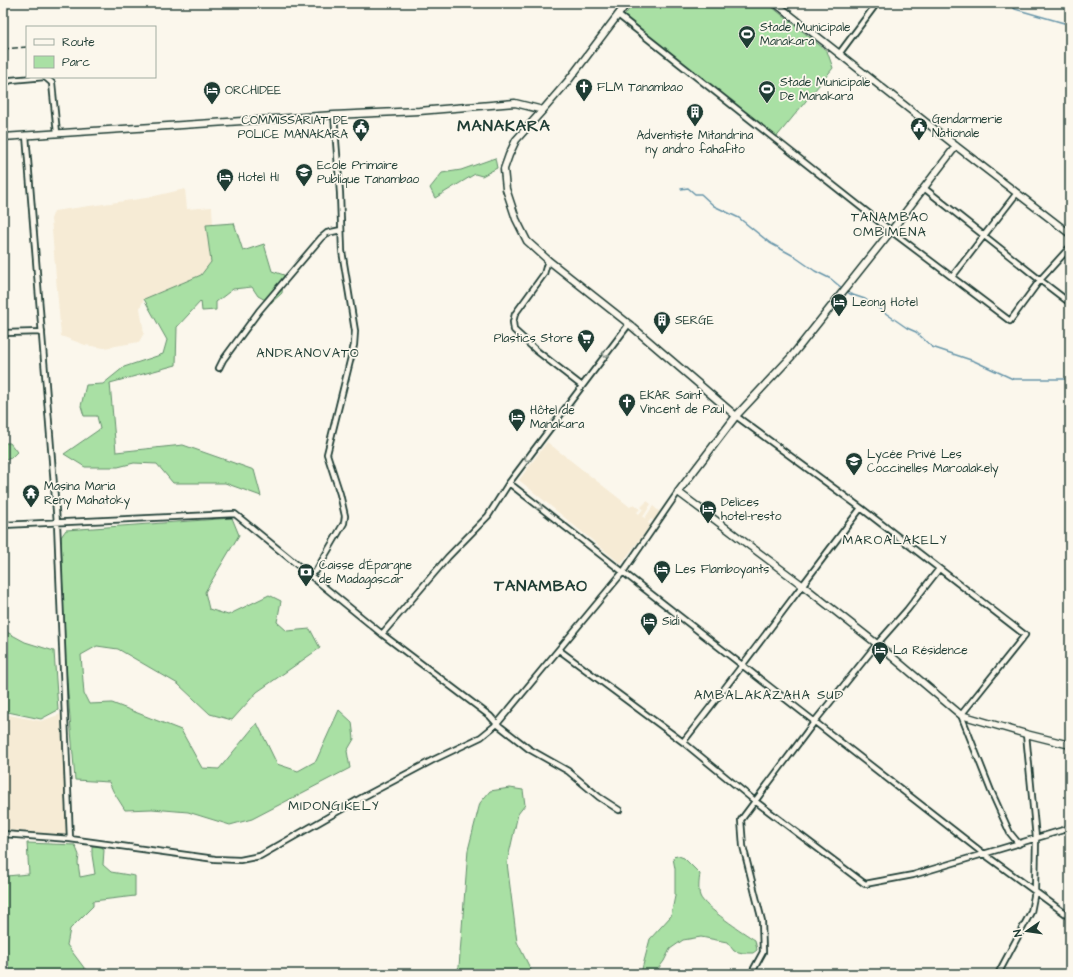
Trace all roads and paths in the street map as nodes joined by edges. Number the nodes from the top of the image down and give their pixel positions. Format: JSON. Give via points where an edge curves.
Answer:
{"nodes":[{"id":1,"x":627,"y":3,"type":"edge"},
{"id":2,"x":775,"y":3,"type":"edge"},
{"id":3,"x":874,"y":3,"type":"edge"},
{"id":4,"x":618,"y":15,"type":"junction"},
{"id":5,"x":839,"y":54,"type":"junction"},
{"id":6,"x":34,"y":78,"type":"edge"},
{"id":7,"x":46,"y":78,"type":"edge"},
{"id":8,"x":3,"y":84,"type":"edge"},
{"id":9,"x":543,"y":110,"type":"junction"},
{"id":10,"x":334,"y":115,"type":"junction"},
{"id":11,"x":57,"y":133,"type":"junction"},
{"id":12,"x":26,"y":135,"type":"junction"},
{"id":13,"x":3,"y":137,"type":"edge"},
{"id":14,"x":956,"y":146,"type":"junction"},
{"id":15,"x":924,"y":188,"type":"junction"},
{"id":16,"x":1017,"y":193,"type":"junction"},
{"id":17,"x":342,"y":230,"type":"junction"},
{"id":18,"x":891,"y":231,"type":"junction"},
{"id":19,"x":1070,"y":234,"type":"edge"},
{"id":20,"x":984,"y":236,"type":"junction"},
{"id":21,"x":1070,"y":247,"type":"edge"},
{"id":22,"x":548,"y":260,"type":"junction"},
{"id":23,"x":952,"y":277,"type":"junction"},
{"id":24,"x":1040,"y":280,"type":"junction"},
{"id":25,"x":1070,"y":304,"type":"edge"},
{"id":26,"x":629,"y":324,"type":"junction"},
{"id":27,"x":42,"y":332,"type":"junction"},
{"id":28,"x":3,"y":333,"type":"edge"},
{"id":29,"x":218,"y":368,"type":"dead end"},
{"id":30,"x":582,"y":386,"type":"junction"},
{"id":31,"x":736,"y":416,"type":"junction"},
{"id":32,"x":509,"y":483,"type":"junction"},
{"id":33,"x":678,"y":492,"type":"junction"},
{"id":34,"x":861,"y":508,"type":"junction"},
{"id":35,"x":57,"y":523,"type":"junction"},
{"id":36,"x":3,"y":525,"type":"edge"},
{"id":37,"x":940,"y":568,"type":"junction"},
{"id":38,"x":623,"y":572,"type":"junction"},
{"id":39,"x":310,"y":575,"type":"junction"},
{"id":40,"x":802,"y":585,"type":"junction"},
{"id":41,"x":382,"y":634,"type":"junction"},
{"id":42,"x":877,"y":644,"type":"junction"},
{"id":43,"x":560,"y":650,"type":"junction"},
{"id":44,"x":742,"y":666,"type":"junction"},
{"id":45,"x":961,"y":715,"type":"junction"},
{"id":46,"x":815,"y":721,"type":"junction"},
{"id":47,"x":497,"y":724,"type":"junction"},
{"id":48,"x":1026,"y":734,"type":"junction"},
{"id":49,"x":683,"y":742,"type":"junction"},
{"id":50,"x":1070,"y":745,"type":"edge"},
{"id":51,"x":755,"y":801,"type":"junction"},
{"id":52,"x":619,"y":810,"type":"dead end"},
{"id":53,"x":1070,"y":828,"type":"edge"},
{"id":54,"x":3,"y":834,"type":"edge"},
{"id":55,"x":1036,"y":838,"type":"junction"},
{"id":56,"x":70,"y":839,"type":"junction"},
{"id":57,"x":1019,"y":844,"type":"junction"},
{"id":58,"x":984,"y":854,"type":"junction"},
{"id":59,"x":1035,"y":891,"type":"junction"},
{"id":60,"x":1070,"y":917,"type":"edge"},
{"id":61,"x":751,"y":974,"type":"edge"},
{"id":62,"x":998,"y":974,"type":"edge"}],
"edges":[{"from":1,"to":4,"type":"street"},
{"from":2,"to":5,"type":"street"},
{"from":3,"to":5,"type":"street","via":[[874,7]]},
{"from":4,"to":9,"type":"street"},
{"from":4,"to":18,"type":"street"},
{"from":5,"to":14,"type":"street"},
{"from":6,"to":8,"type":"street","via":[[11,80]]},
{"from":7,"to":11,"type":"street","via":[[52,83]]},
{"from":9,"to":10,"type":"street","via":[[515,103]]},
{"from":9,"to":22,"type":"street","via":[[516,140],[504,168],[506,189],[516,219],[527,240]]},
{"from":10,"to":11,"type":"street"},
{"from":10,"to":17,"type":"street"},
{"from":11,"to":12,"type":"street"},
{"from":12,"to":13,"type":"street"},
{"from":12,"to":27,"type":"street"},
{"from":14,"to":15,"type":"street"},
{"from":14,"to":16,"type":"street"},
{"from":15,"to":18,"type":"street"},
{"from":15,"to":20,"type":"street"},
{"from":16,"to":19,"type":"street"},
{"from":16,"to":20,"type":"street"},
{"from":17,"to":29,"type":"street","via":[[327,233],[321,238],[259,311]]},
{"from":17,"to":39,"type":"street","via":[[342,251],[355,331],[354,345],[327,454],[345,516],[344,523],[316,571]]},
{"from":18,"to":23,"type":"street"},
{"from":18,"to":31,"type":"street","via":[[791,357]]},
{"from":20,"to":23,"type":"street"},
{"from":20,"to":24,"type":"street"},
{"from":21,"to":24,"type":"street"},
{"from":22,"to":26,"type":"street"},
{"from":22,"to":30,"type":"street","via":[[544,274],[515,314],[514,330]]},
{"from":23,"to":24,"type":"street","via":[[1010,320]]},
{"from":24,"to":25,"type":"street"},
{"from":26,"to":30,"type":"street","one_way":true},
{"from":26,"to":31,"type":"street"},
{"from":27,"to":28,"type":"street"},
{"from":27,"to":35,"type":"street"},
{"from":30,"to":32,"type":"street","one_way":true},
{"from":31,"to":33,"type":"street"},
{"from":31,"to":34,"type":"street"},
{"from":32,"to":38,"type":"street","one_way":true},
{"from":32,"to":41,"type":"street","via":[[488,516],[448,557]]},
{"from":33,"to":38,"type":"street"},
{"from":33,"to":40,"type":"street"},
{"from":34,"to":37,"type":"street"},
{"from":34,"to":40,"type":"street"},
{"from":35,"to":36,"type":"street"},
{"from":35,"to":39,"type":"street","via":[[235,514]]},
{"from":35,"to":56,"type":"street"},
{"from":37,"to":42,"type":"street"},
{"from":37,"to":45,"type":"street","via":[[1025,635]]},
{"from":38,"to":43,"type":"street"},
{"from":38,"to":44,"type":"street"},
{"from":39,"to":41,"type":"street"},
{"from":40,"to":42,"type":"street"},
{"from":40,"to":44,"type":"street"},
{"from":41,"to":47,"type":"street"},
{"from":42,"to":45,"type":"street"},
{"from":42,"to":46,"type":"street"},
{"from":43,"to":47,"type":"street"},
{"from":43,"to":49,"type":"street"},
{"from":44,"to":46,"type":"street"},
{"from":44,"to":49,"type":"street"},
{"from":45,"to":48,"type":"street"},
{"from":45,"to":57,"type":"street","via":[[991,791],[1010,833]]},
{"from":46,"to":51,"type":"street"},
{"from":46,"to":58,"type":"street"},
{"from":47,"to":52,"type":"street","via":[[529,749],[568,771],[598,797]]},
{"from":47,"to":56,"type":"street","via":[[481,737],[363,797],[260,856],[240,860],[215,859]]},
{"from":48,"to":50,"type":"street"},
{"from":48,"to":55,"type":"street"},
{"from":49,"to":51,"type":"street"},
{"from":51,"to":58,"type":"street","via":[[865,884],[914,875]]},
{"from":51,"to":61,"type":"street","via":[[741,820],[743,846],[762,921],[763,952]]},
{"from":53,"to":55,"type":"street"},
{"from":54,"to":56,"type":"street"},
{"from":55,"to":57,"type":"street"},
{"from":55,"to":59,"type":"street"},
{"from":57,"to":58,"type":"street"},
{"from":58,"to":59,"type":"street"},
{"from":59,"to":60,"type":"street"},
{"from":59,"to":62,"type":"street","via":[[1031,912]]}]}
